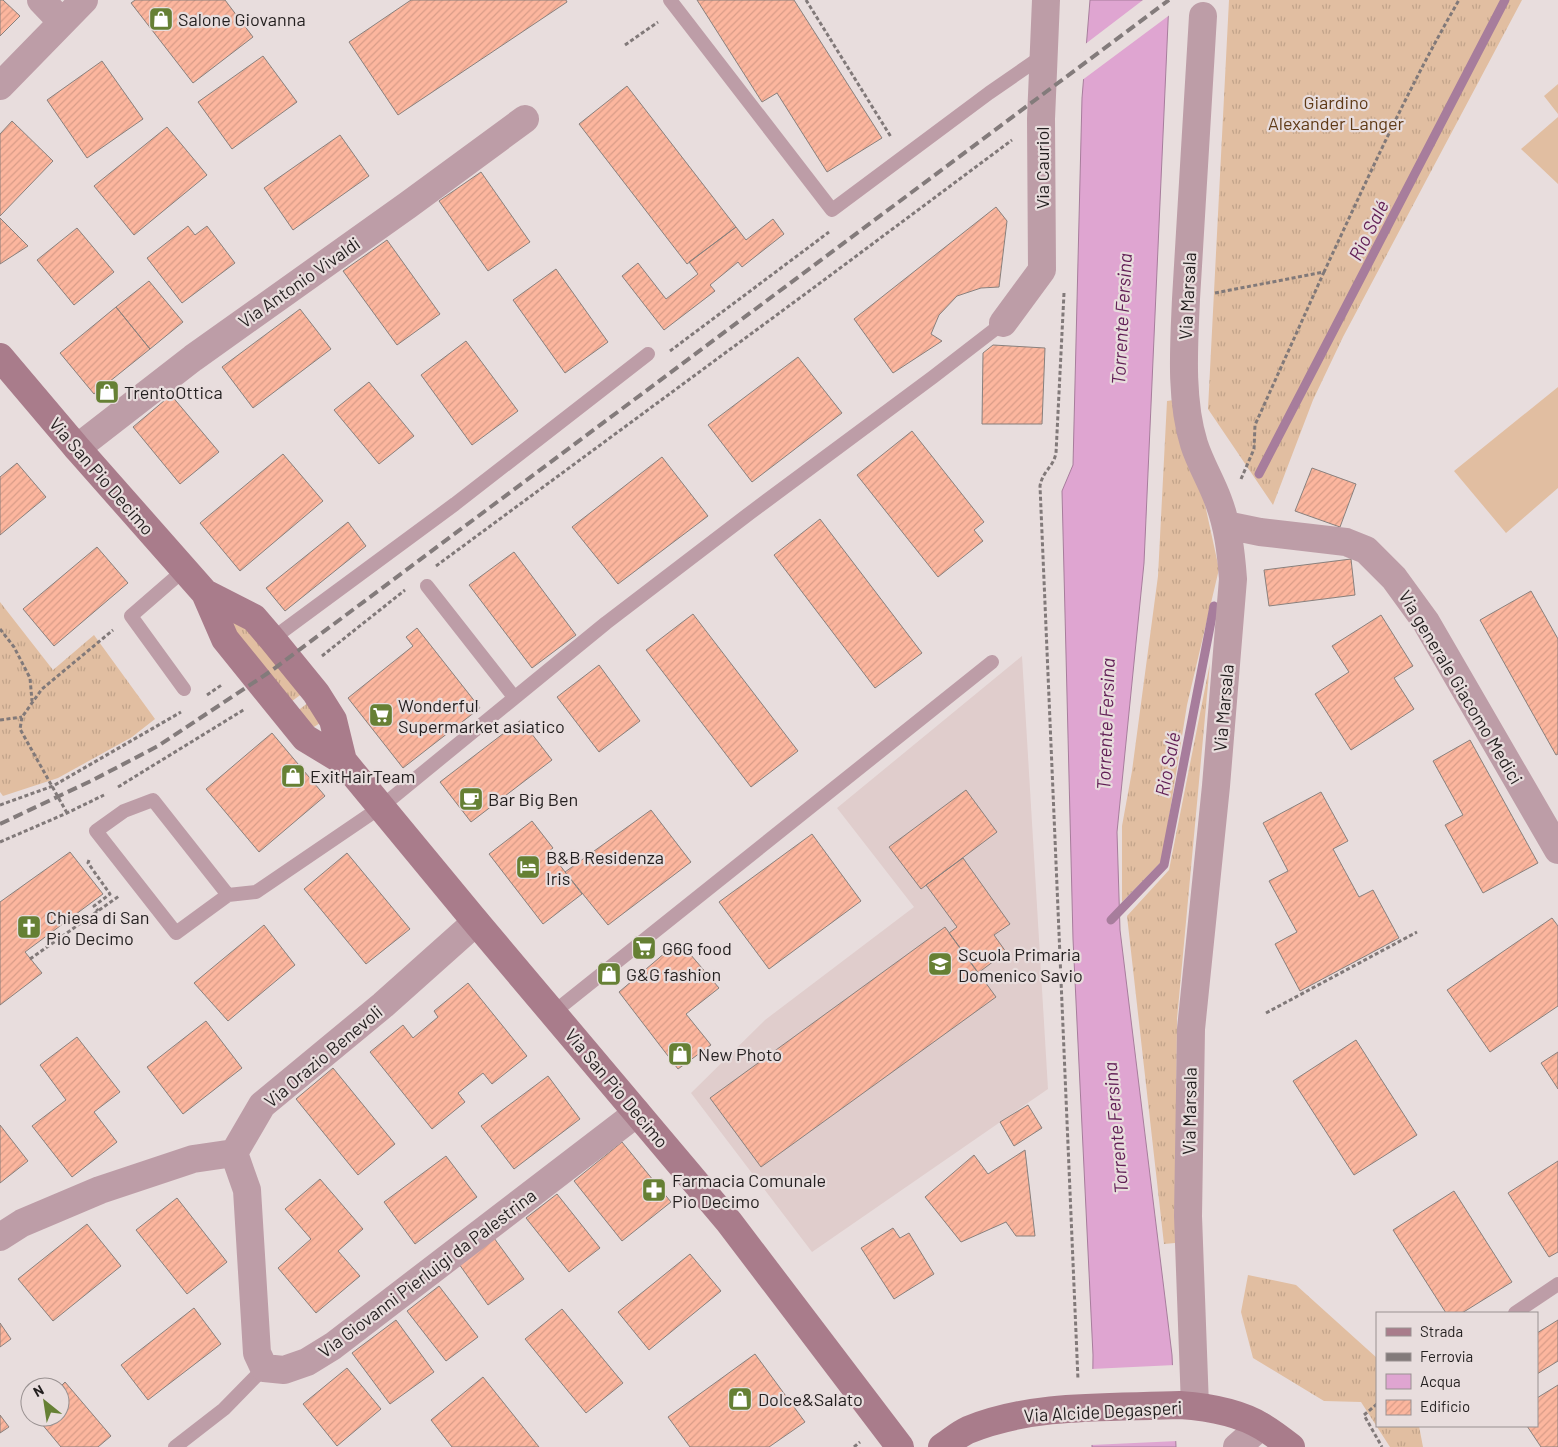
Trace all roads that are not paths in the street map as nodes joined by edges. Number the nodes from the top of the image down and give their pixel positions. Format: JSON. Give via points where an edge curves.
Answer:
{"nodes":[{"id":1,"x":41,"y":0,"type":"edge"},
{"id":2,"x":84,"y":0,"type":"edge"},
{"id":3,"x":670,"y":0,"type":"edge"},
{"id":4,"x":1046,"y":0,"type":"edge"},
{"id":5,"x":1202,"y":16,"type":"dead end"},
{"id":6,"x":62,"y":22,"type":"junction"},
{"id":7,"x":1044,"y":55,"type":"junction"},
{"id":8,"x":0,"y":86,"type":"edge"},
{"id":9,"x":525,"y":119,"type":"dead end"},
{"id":10,"x":1003,"y":323,"type":"joint"},
{"id":11,"x":648,"y":354,"type":"dead end"},
{"id":12,"x":0,"y":357,"type":"edge"},
{"id":13,"x":77,"y":448,"type":"junction"},
{"id":14,"x":1226,"y":525,"type":"junction"},
{"id":15,"x":184,"y":570,"type":"junction"},
{"id":16,"x":427,"y":586,"type":"dead end"},
{"id":17,"x":205,"y":593,"type":"junction"},
{"id":18,"x":272,"y":640,"type":"junction"},
{"id":19,"x":992,"y":662,"type":"dead end"},
{"id":20,"x":184,"y":689,"type":"dead end"},
{"id":21,"x":514,"y":698,"type":"junction"},
{"id":22,"x":344,"y":761,"type":"junction"},
{"id":23,"x":381,"y":806,"type":"junction"},
{"id":24,"x":1558,"y":850,"type":"edge"},
{"id":25,"x":228,"y":895,"type":"junction"},
{"id":26,"x":476,"y":922,"type":"junction"},
{"id":27,"x":554,"y":1012,"type":"junction"},
{"id":28,"x":637,"y":1113,"type":"junction"},
{"id":29,"x":234,"y":1153,"type":"junction"},
{"id":30,"x":0,"y":1237,"type":"edge"},
{"id":31,"x":1558,"y":1284,"type":"edge"},
{"id":32,"x":1516,"y":1312,"type":"edge"},
{"id":33,"x":264,"y":1368,"type":"junction"},
{"id":34,"x":1188,"y":1406,"type":"junction"},
{"id":35,"x":1261,"y":1426,"type":"junction"},
{"id":36,"x":175,"y":1447,"type":"edge"},
{"id":37,"x":900,"y":1447,"type":"edge"},
{"id":38,"x":942,"y":1447,"type":"edge"},
{"id":39,"x":1237,"y":1447,"type":"edge"},
{"id":40,"x":1291,"y":1447,"type":"edge"}],
"edges":[{"from":1,"to":6,"type":"street"},
{"from":2,"to":6,"type":"street"},
{"from":3,"to":7,"type":"lane","via":[[832,210],[989,92]]},
{"from":4,"to":7,"type":"street","name":"Via Cauriol"},
{"from":5,"to":14,"type":"street","name":"Via Marsala","via":[[1184,344],[1186,411],[1194,444]]},
{"from":6,"to":8,"type":"street"},
{"from":7,"to":10,"type":"street","name":"Via Cauriol","via":[[1042,270]]},
{"from":9,"to":13,"type":"street","name":"Via Antonio Vivaldi","via":[[192,358]]},
{"from":10,"to":21,"type":"lane","via":[[613,618]]},
{"from":11,"to":18,"type":"lane","via":[[455,504]]},
{"from":12,"to":13,"type":"street","name":"Via San Pio Decimo"},
{"from":13,"to":15,"type":"street","name":"Via San Pio Decimo"},
{"from":14,"to":24,"type":"street","name":"Via generale Giacomo Medici","via":[[1346,542],[1366,550],[1394,578],[1426,622]]},
{"from":14,"to":34,"type":"street","name":"Via Marsala","via":[[1233,588],[1191,1029]]},
{"from":15,"to":17,"type":"street","name":"Via San Pio Decimo"},
{"from":15,"to":20,"type":"lane","via":[[131,616]]},
{"from":16,"to":21,"type":"lane"},
{"from":17,"to":18,"type":"street","name":"Via San Pio Decimo","via":[[254,618]]},
{"from":17,"to":22,"type":"street","name":"Via San Pio Decimo","via":[[225,639],[305,738]]},
{"from":18,"to":22,"type":"street","name":"Via San Pio Decimo","via":[[316,693],[333,720]]},
{"from":19,"to":27,"type":"lane"},
{"from":21,"to":23,"type":"lane"},
{"from":22,"to":23,"type":"street","name":"Via San Pio Decimo"},
{"from":23,"to":25,"type":"lane","via":[[256,892]]},
{"from":23,"to":26,"type":"street","name":"Via San Pio Decimo"},
{"from":25,"to":25,"type":"lane","via":[[153,800],[124,812],[96,831],[176,933]]},
{"from":26,"to":27,"type":"street","name":"Via San Pio Decimo"},
{"from":26,"to":29,"type":"street","name":"Via Orazio Benevoli","via":[[262,1104]]},
{"from":27,"to":28,"type":"street","name":"Via San Pio Decimo"},
{"from":28,"to":33,"type":"street","name":"Via Giovanni Pierluigi da Palestrina","via":[[333,1346],[307,1362],[284,1370]]},
{"from":28,"to":37,"type":"street","name":"Via San Pio Decimo","via":[[729,1222]]},
{"from":29,"to":30,"type":"street","via":[[193,1159],[100,1190],[22,1223]]},
{"from":29,"to":33,"type":"street","via":[[248,1190],[257,1353]]},
{"from":31,"to":32,"type":"lane"},
{"from":33,"to":36,"type":"lane","via":[[224,1409]]},
{"from":34,"to":35,"type":"street","name":"Via Alcide Degasperi","via":[[1232,1414]]},
{"from":34,"to":38,"type":"street","name":"Via Alcide Degasperi","via":[[1090,1409],[1007,1417],[966,1431]]},
{"from":35,"to":39,"type":"street"},
{"from":35,"to":40,"type":"street","name":"Via Alcide Degasperi"}]}
